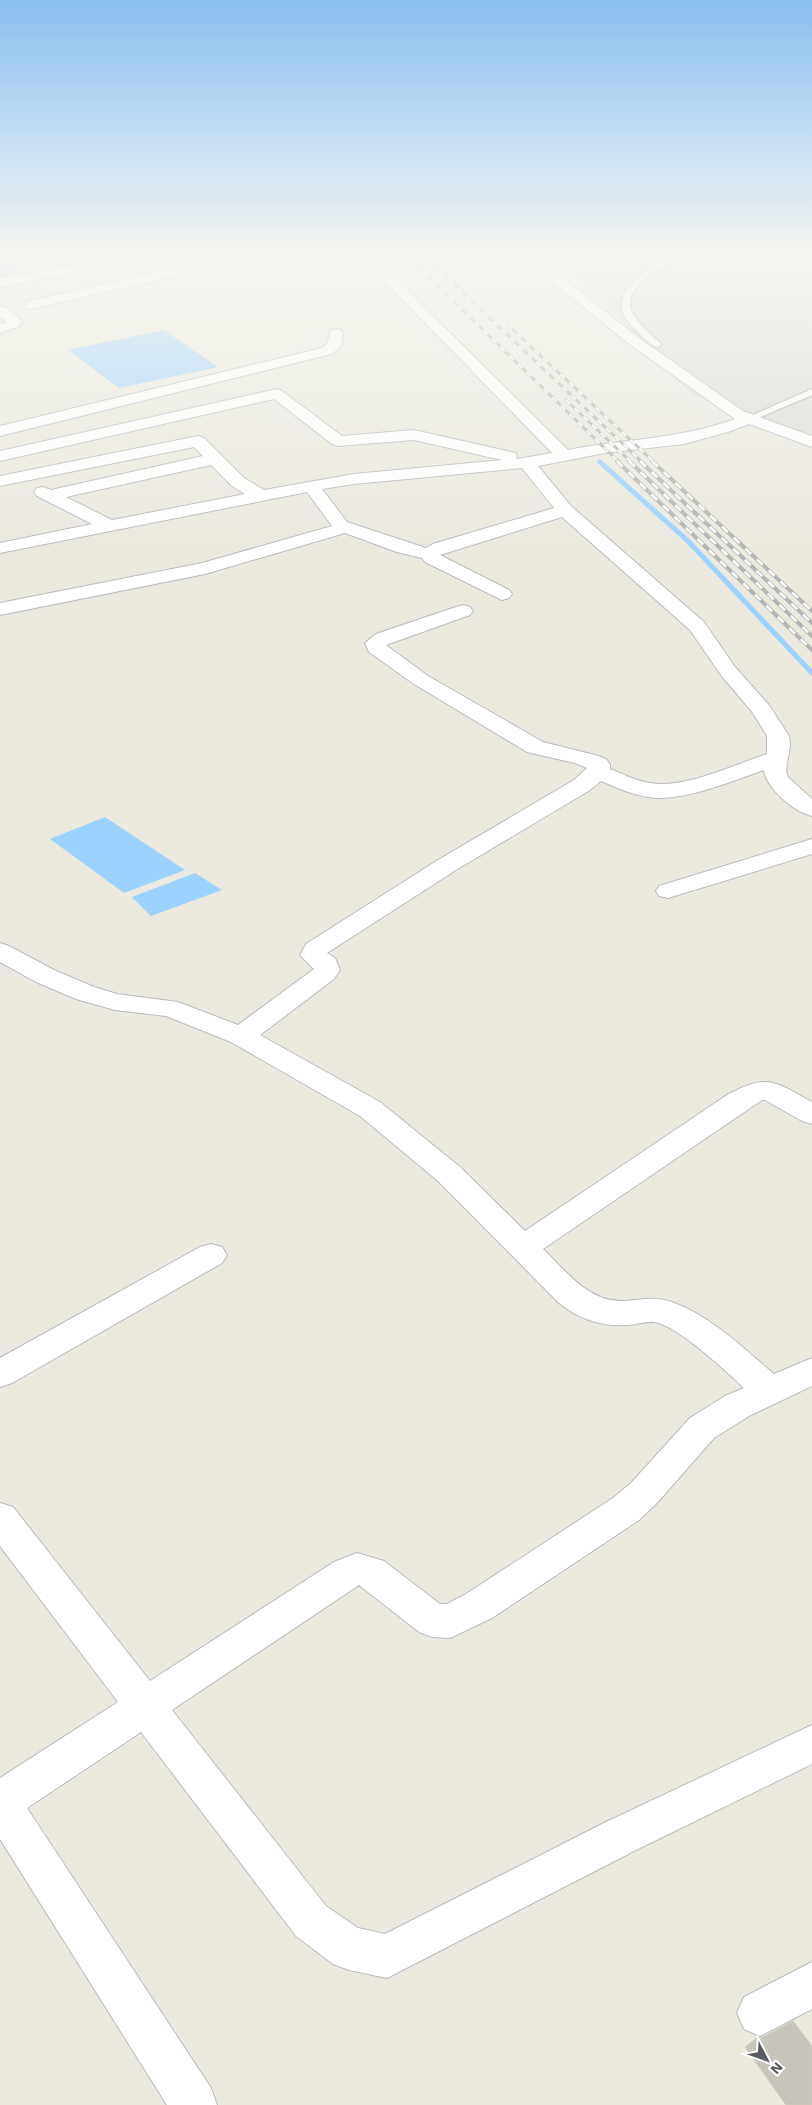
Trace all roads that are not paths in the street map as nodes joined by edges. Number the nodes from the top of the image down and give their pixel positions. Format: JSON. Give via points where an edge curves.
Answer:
{"nodes":[{"id":1,"x":318,"y":353,"type":"edge"},
{"id":2,"x":462,"y":353,"type":"edge"},
{"id":3,"x":651,"y":353,"type":"edge"},
{"id":4,"x":812,"y":392,"type":"edge"},
{"id":5,"x":748,"y":420,"type":"junction"},
{"id":6,"x":185,"y":428,"type":"dead end"},
{"id":7,"x":0,"y":431,"type":"edge"},
{"id":8,"x":198,"y":441,"type":"junction"},
{"id":9,"x":812,"y":442,"type":"edge"},
{"id":10,"x":0,"y":456,"type":"edge"},
{"id":11,"x":564,"y":456,"type":"junction"},
{"id":12,"x":214,"y":459,"type":"junction"},
{"id":13,"x":530,"y":462,"type":"junction"},
{"id":14,"x":0,"y":467,"type":"edge"},
{"id":15,"x":8,"y":479,"type":"edge"},
{"id":16,"x":311,"y":486,"type":"junction"},
{"id":17,"x":50,"y":495,"type":"junction"},
{"id":18,"x":261,"y":496,"type":"junction"},
{"id":19,"x":565,"y":510,"type":"junction"},
{"id":20,"x":341,"y":526,"type":"junction"},
{"id":21,"x":111,"y":527,"type":"junction"},
{"id":22,"x":0,"y":548,"type":"edge"},
{"id":23,"x":428,"y":554,"type":"junction"},
{"id":24,"x":502,"y":594,"type":"dead end"},
{"id":25,"x":0,"y":609,"type":"edge"},
{"id":26,"x":463,"y":611,"type":"dead end"},
{"id":27,"x":776,"y":758,"type":"junction"},
{"id":28,"x":598,"y":772,"type":"junction"},
{"id":29,"x":812,"y":809,"type":"edge"},
{"id":30,"x":812,"y":846,"type":"edge"},
{"id":31,"x":668,"y":891,"type":"dead end"},
{"id":32,"x":0,"y":951,"type":"edge"},
{"id":33,"x":240,"y":1036,"type":"junction"},
{"id":34,"x":812,"y":1114,"type":"edge"},
{"id":35,"x":523,"y":1247,"type":"junction"},
{"id":36,"x":211,"y":1255,"type":"dead end"},
{"id":37,"x":812,"y":1371,"type":"edge"},
{"id":38,"x":0,"y":1374,"type":"edge"},
{"id":39,"x":770,"y":1390,"type":"junction"},
{"id":40,"x":0,"y":1518,"type":"edge"},
{"id":41,"x":146,"y":1707,"type":"junction"},
{"id":42,"x":812,"y":1744,"type":"edge"},
{"id":43,"x":812,"y":1984,"type":"edge"},
{"id":44,"x":760,"y":2013,"type":"dead end"},
{"id":45,"x":194,"y":2105,"type":"edge"}],
"edges":[{"from":1,"to":7,"type":"street"},
{"from":2,"to":11,"type":"street"},
{"from":3,"to":5,"type":"street"},
{"from":4,"to":5,"type":"lane"},
{"from":5,"to":9,"type":"street"},
{"from":5,"to":11,"type":"street","via":[[684,438]]},
{"from":6,"to":8,"type":"street"},
{"from":8,"to":12,"type":"street"},
{"from":8,"to":15,"type":"street"},
{"from":10,"to":13,"type":"street","via":[[277,394],[338,441],[414,435]]},
{"from":11,"to":13,"type":"street"},
{"from":12,"to":17,"type":"street"},
{"from":12,"to":18,"type":"street","via":[[238,482]]},
{"from":13,"to":16,"type":"street"},
{"from":13,"to":19,"type":"street"},
{"from":14,"to":15,"type":"street"},
{"from":15,"to":17,"type":"street"},
{"from":16,"to":18,"type":"street"},
{"from":16,"to":20,"type":"street"},
{"from":17,"to":21,"type":"street"},
{"from":18,"to":21,"type":"street"},
{"from":19,"to":23,"type":"street"},
{"from":19,"to":27,"type":"street","via":[[697,626],[778,736]]},
{"from":20,"to":23,"type":"street"},
{"from":20,"to":25,"type":"street","via":[[335,532],[205,568]]},
{"from":21,"to":22,"type":"street"},
{"from":23,"to":24,"type":"street"},
{"from":26,"to":28,"type":"street","via":[[383,638],[375,643],[376,648],[422,680],[535,747],[548,753],[568,753],[590,760],[599,765]]},
{"from":27,"to":28,"type":"street","via":[[683,788],[657,791]]},
{"from":27,"to":29,"type":"street","via":[[777,779]]},
{"from":28,"to":33,"type":"street","via":[[315,949],[313,955],[326,964],[325,973]]},
{"from":30,"to":31,"type":"street"},
{"from":32,"to":33,"type":"street","via":[[85,993],[115,1002],[168,1008]]},
{"from":33,"to":35,"type":"street","via":[[370,1109],[450,1174]]},
{"from":34,"to":35,"type":"street","via":[[769,1090],[755,1092]]},
{"from":35,"to":39,"type":"street","via":[[585,1306],[609,1313],[659,1310],[676,1317],[697,1329]]},
{"from":36,"to":38,"type":"street"},
{"from":37,"to":39,"type":"street"},
{"from":39,"to":41,"type":"street","via":[[702,1428],[626,1509],[479,1606],[450,1621],[432,1620],[371,1572],[357,1569]]},
{"from":40,"to":41,"type":"street"},
{"from":41,"to":42,"type":"street","via":[[311,1921],[349,1948],[387,1956],[621,1836]]},
{"from":41,"to":45,"type":"street","via":[[0,1802]]},
{"from":43,"to":44,"type":"street"}]}
